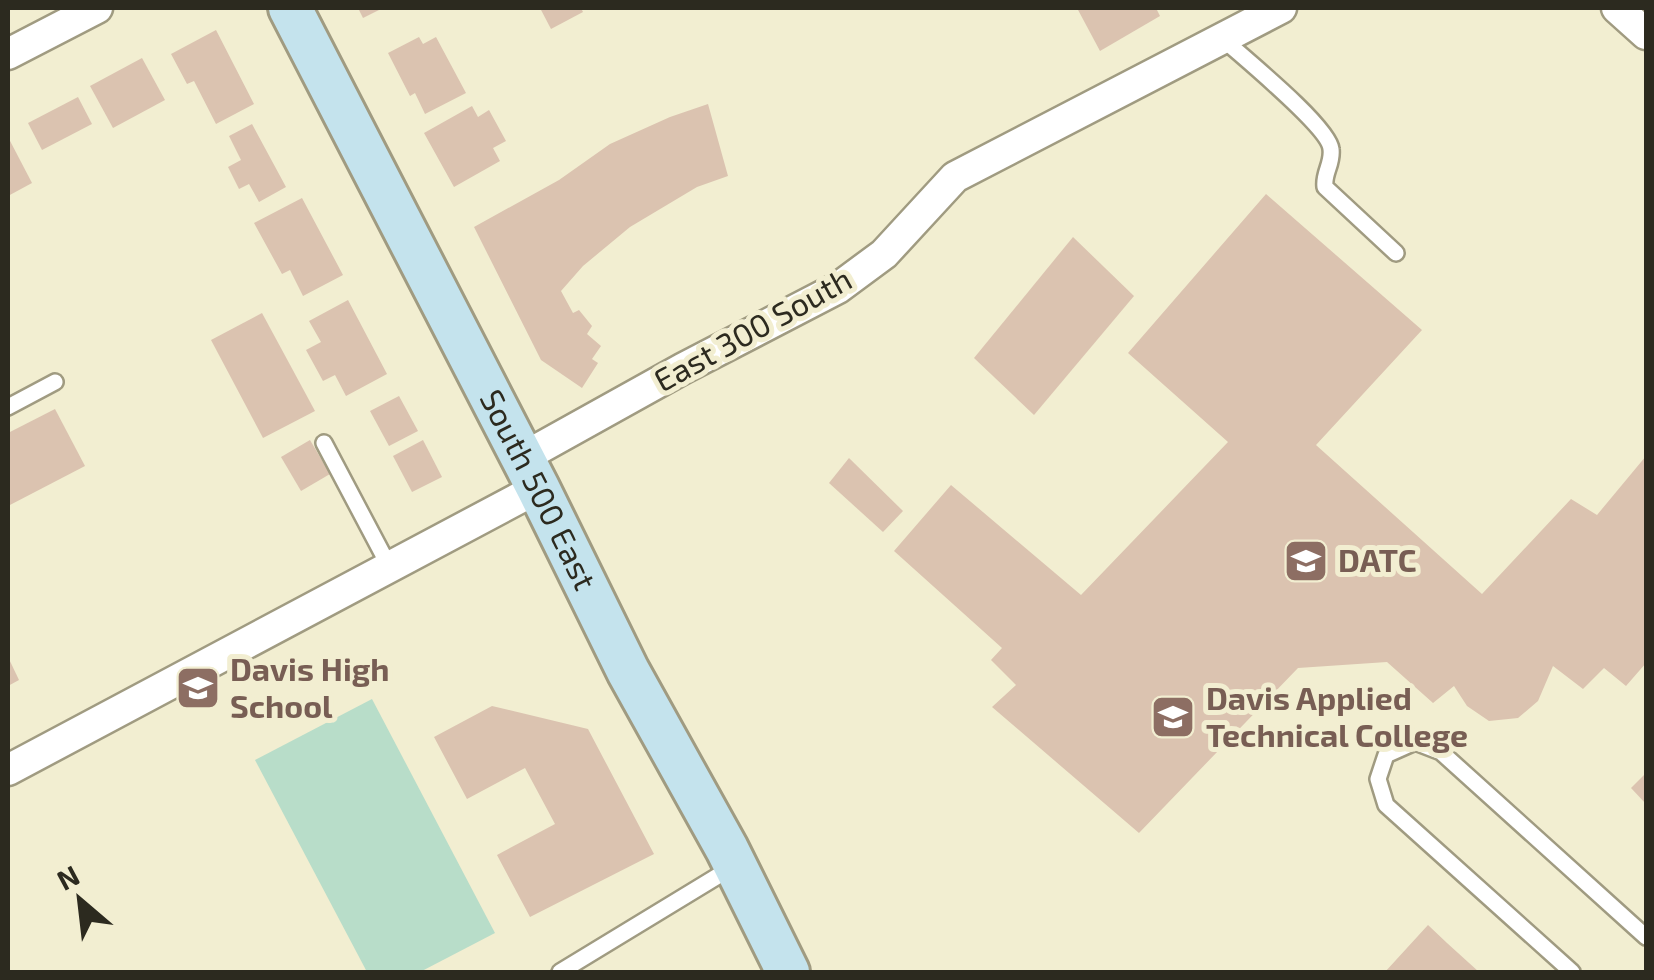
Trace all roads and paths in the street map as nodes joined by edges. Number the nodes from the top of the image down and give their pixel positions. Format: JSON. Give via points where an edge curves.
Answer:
{"nodes":[{"id":1,"x":97,"y":8,"type":"edge"},
{"id":2,"x":290,"y":8,"type":"edge"},
{"id":3,"x":1281,"y":8,"type":"edge"},
{"id":4,"x":1617,"y":8,"type":"edge"},
{"id":5,"x":1646,"y":34,"type":"edge"},
{"id":6,"x":1223,"y":39,"type":"junction"},
{"id":7,"x":8,"y":54,"type":"edge"},
{"id":8,"x":1396,"y":253,"type":"dead end"},
{"id":9,"x":55,"y":382,"type":"dead end"},
{"id":10,"x":8,"y":407,"type":"edge"},
{"id":11,"x":324,"y":444,"type":"dead end"},
{"id":12,"x":530,"y":473,"type":"junction"},
{"id":13,"x":389,"y":566,"type":"junction"},
{"id":14,"x":8,"y":770,"type":"edge"},
{"id":15,"x":735,"y":866,"type":"junction"},
{"id":16,"x":1646,"y":938,"type":"edge"},
{"id":17,"x":560,"y":972,"type":"edge"},
{"id":18,"x":788,"y":972,"type":"edge"},
{"id":19,"x":1572,"y":972,"type":"edge"}],
"edges":[{"from":1,"to":7,"type":"street"},
{"from":2,"to":12,"type":"street","name":"South 500 East"},
{"from":3,"to":6,"type":"street","name":"East 300 South"},
{"from":4,"to":5,"type":"street"},
{"from":6,"to":8,"type":"lane","via":[[1319,127],[1332,145],[1325,187]]},
{"from":6,"to":12,"type":"street","name":"East 300 South","via":[[955,177],[884,254],[838,288],[682,369]]},
{"from":9,"to":10,"type":"lane"},
{"from":11,"to":13,"type":"lane"},
{"from":12,"to":13,"type":"street","name":"East 300 South"},
{"from":12,"to":15,"type":"street","name":"South 500 East","via":[[628,672]]},
{"from":13,"to":14,"type":"street","name":"East 300 South"},
{"from":15,"to":17,"type":"lane"},
{"from":15,"to":18,"type":"street","name":"South 500 East"},
{"from":16,"to":19,"type":"lane","via":[[1441,752],[1415,742],[1386,755],[1378,779],[1386,805]]}]}
